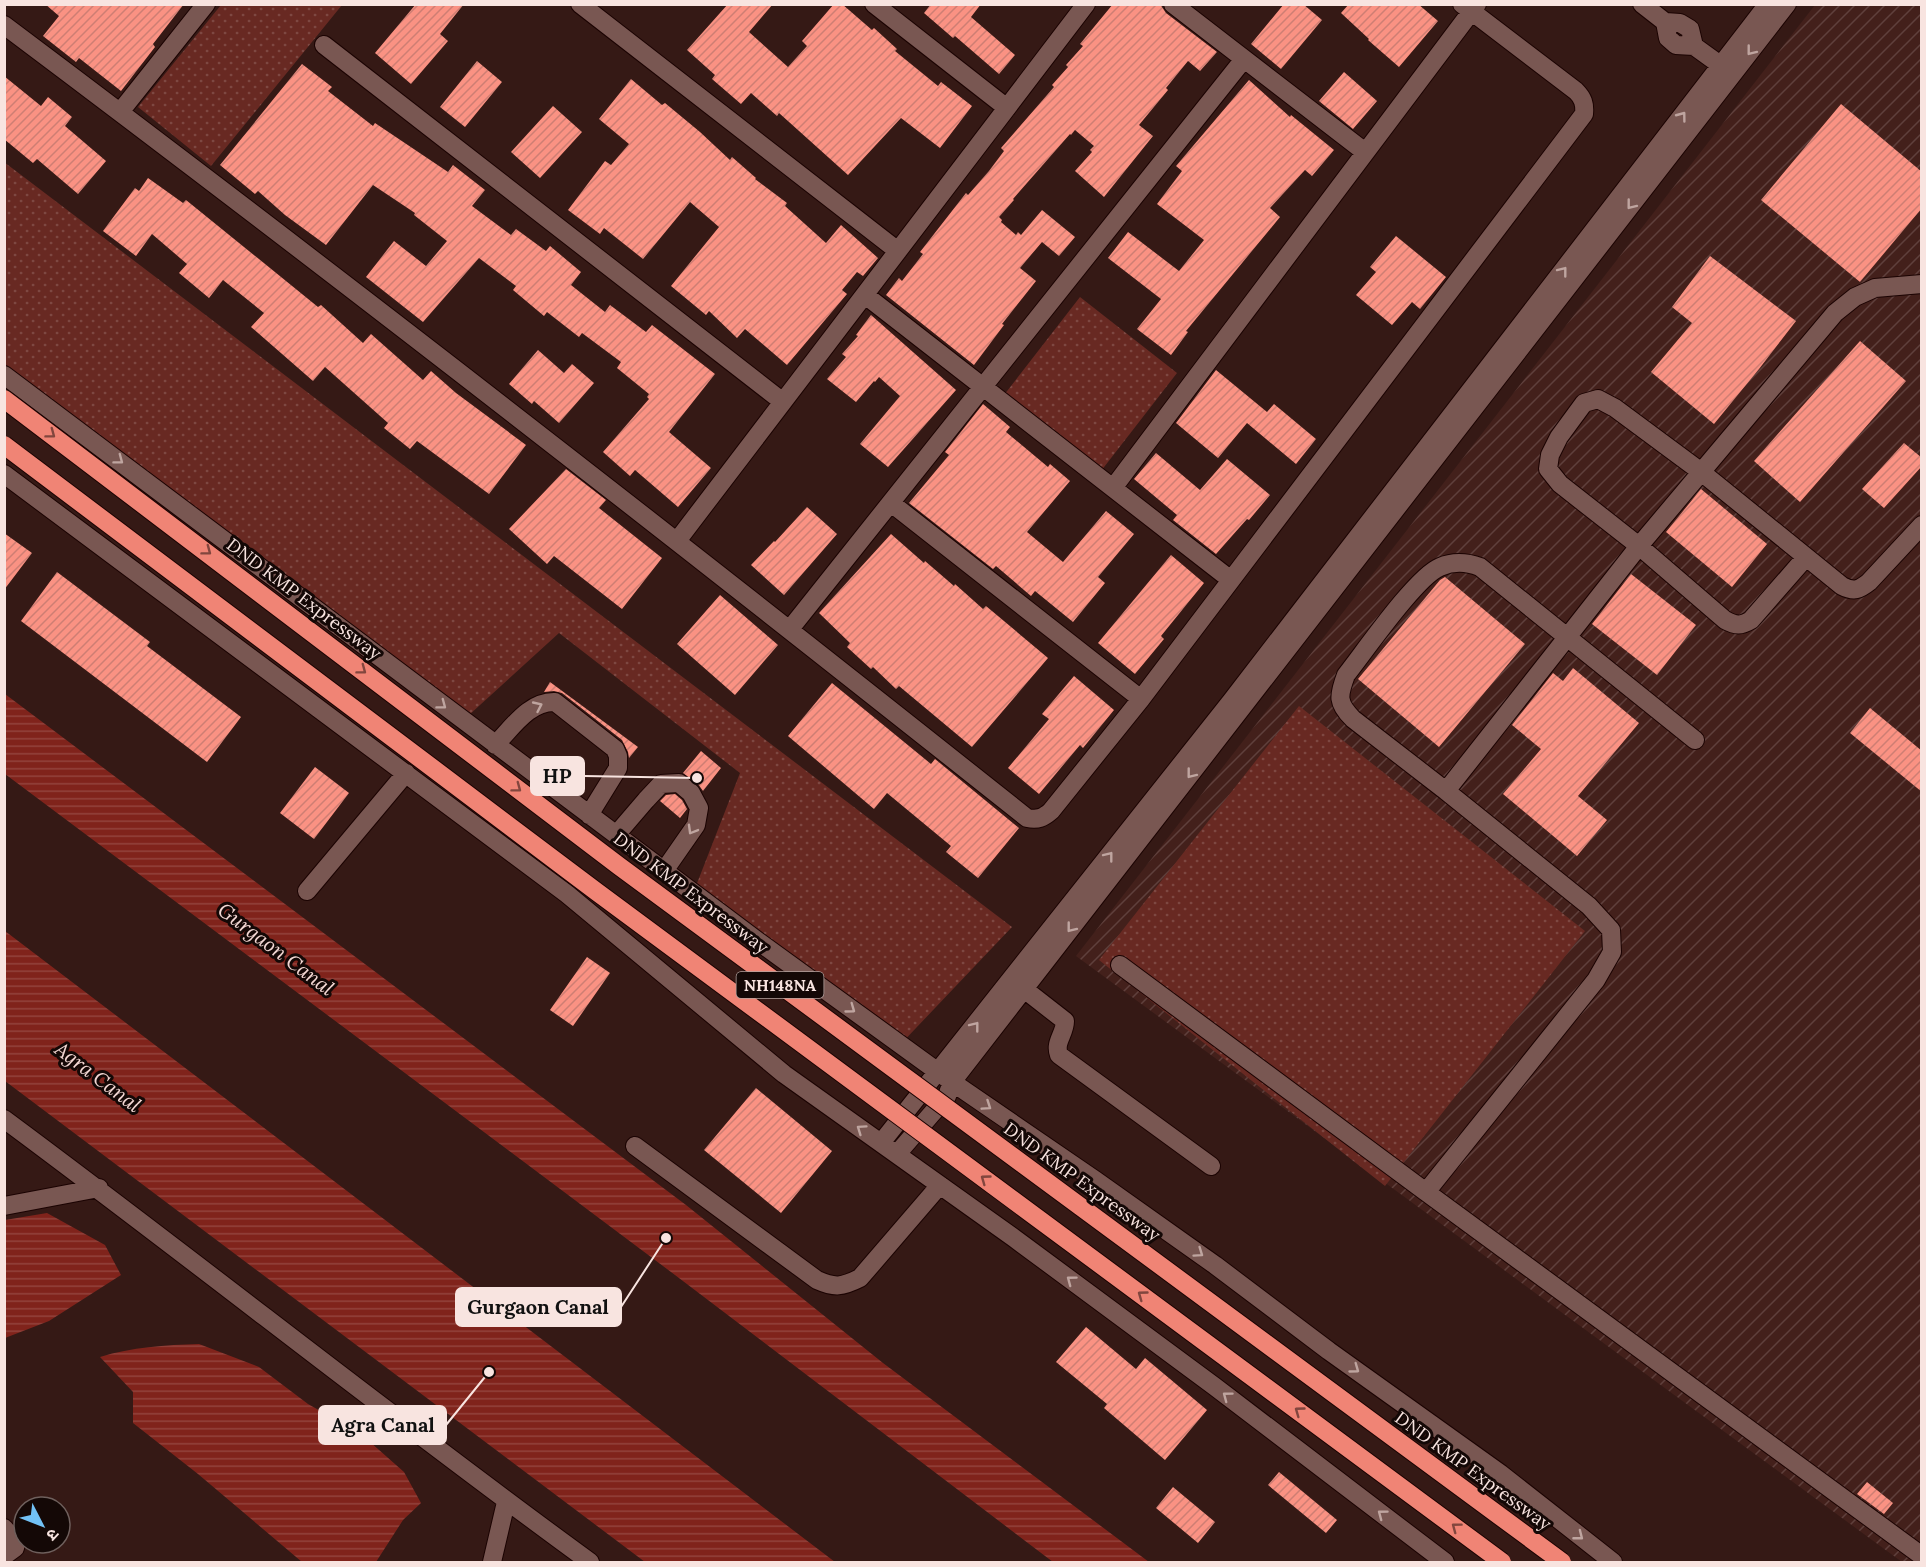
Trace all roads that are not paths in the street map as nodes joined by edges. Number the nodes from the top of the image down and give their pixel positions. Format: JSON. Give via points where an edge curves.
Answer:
{"nodes":[{"id":1,"x":206,"y":4,"type":"edge"},
{"id":2,"x":580,"y":4,"type":"edge"},
{"id":3,"x":874,"y":4,"type":"edge"},
{"id":4,"x":1086,"y":4,"type":"edge"},
{"id":5,"x":1173,"y":4,"type":"edge"},
{"id":6,"x":1768,"y":4,"type":"edge"},
{"id":7,"x":1787,"y":4,"type":"edge"},
{"id":8,"x":1470,"y":7,"type":"edge"},
{"id":9,"x":1655,"y":11,"type":"edge"},
{"id":10,"x":4,"y":25,"type":"edge"},
{"id":11,"x":324,"y":45,"type":"dead end"},
{"id":12,"x":1244,"y":59,"type":"junction"},
{"id":13,"x":1727,"y":69,"type":"junction"},
{"id":14,"x":1007,"y":108,"type":"junction"},
{"id":15,"x":120,"y":112,"type":"junction"},
{"id":16,"x":1365,"y":152,"type":"junction"},
{"id":17,"x":898,"y":251,"type":"junction"},
{"id":18,"x":1922,"y":284,"type":"edge"},
{"id":19,"x":865,"y":295,"type":"junction"},
{"id":20,"x":4,"y":375,"type":"edge"},
{"id":21,"x":983,"y":387,"type":"junction"},
{"id":22,"x":4,"y":399,"type":"edge"},
{"id":23,"x":783,"y":402,"type":"junction"},
{"id":24,"x":4,"y":445,"type":"edge"},
{"id":25,"x":1700,"y":471,"type":"junction"},
{"id":26,"x":4,"y":474,"type":"edge"},
{"id":27,"x":1113,"y":488,"type":"junction"},
{"id":28,"x":891,"y":503,"type":"junction"},
{"id":29,"x":1922,"y":525,"type":"edge"},
{"id":30,"x":677,"y":541,"type":"junction"},
{"id":31,"x":1639,"y":546,"type":"junction"},
{"id":32,"x":1806,"y":557,"type":"junction"},
{"id":33,"x":1231,"y":580,"type":"junction"},
{"id":34,"x":790,"y":629,"type":"junction"},
{"id":35,"x":1566,"y":637,"type":"junction"},
{"id":36,"x":1141,"y":699,"type":"junction"},
{"id":37,"x":1695,"y":740,"type":"dead end"},
{"id":38,"x":495,"y":745,"type":"junction"},
{"id":39,"x":406,"y":773,"type":"junction"},
{"id":40,"x":1446,"y":791,"type":"junction"},
{"id":41,"x":589,"y":815,"type":"junction"},
{"id":42,"x":616,"y":836,"type":"junction"},
{"id":43,"x":664,"y":871,"type":"junction"},
{"id":44,"x":307,"y":891,"type":"dead end"},
{"id":45,"x":1120,"y":965,"type":"dead end"},
{"id":46,"x":1024,"y":989,"type":"junction"},
{"id":47,"x":945,"y":1077,"type":"junction"},
{"id":48,"x":4,"y":1119,"type":"edge"},
{"id":49,"x":881,"y":1143,"type":"junction"},
{"id":50,"x":635,"y":1146,"type":"dead end"},
{"id":51,"x":897,"y":1154,"type":"junction"},
{"id":52,"x":1211,"y":1166,"type":"dead end"},
{"id":53,"x":940,"y":1185,"type":"junction"},
{"id":54,"x":99,"y":1188,"type":"junction"},
{"id":55,"x":1426,"y":1192,"type":"junction"},
{"id":56,"x":4,"y":1206,"type":"edge"},
{"id":57,"x":506,"y":1502,"type":"junction"},
{"id":58,"x":4,"y":1528,"type":"edge"},
{"id":59,"x":4,"y":1556,"type":"edge"},
{"id":60,"x":1922,"y":1557,"type":"edge"},
{"id":61,"x":492,"y":1563,"type":"edge"},
{"id":62,"x":590,"y":1563,"type":"edge"},
{"id":63,"x":1445,"y":1563,"type":"edge"},
{"id":64,"x":1502,"y":1563,"type":"edge"},
{"id":65,"x":1562,"y":1563,"type":"edge"},
{"id":66,"x":1613,"y":1563,"type":"edge"}],
"edges":[{"from":1,"to":15,"type":"street"},
{"from":2,"to":17,"type":"street"},
{"from":3,"to":14,"type":"street"},
{"from":4,"to":14,"type":"street"},
{"from":5,"to":12,"type":"street"},
{"from":6,"to":13,"type":"street"},
{"from":7,"to":13,"type":"street","one_way":true},
{"from":8,"to":16,"type":"street"},
{"from":8,"to":33,"type":"street","via":[[1576,90],[1585,106],[1584,114]]},
{"from":9,"to":13,"type":"street","via":[[1690,29],[1694,46]]},
{"from":10,"to":15,"type":"street"},
{"from":11,"to":23,"type":"street"},
{"from":12,"to":16,"type":"street"},
{"from":12,"to":21,"type":"street"},
{"from":13,"to":46,"type":"street","one_way":true},
{"from":47,"to":13,"type":"street","one_way":true,"via":[[1232,700]]},
{"from":14,"to":17,"type":"street"},
{"from":15,"to":30,"type":"street"},
{"from":16,"to":27,"type":"street"},
{"from":17,"to":19,"type":"street"},
{"from":18,"to":25,"type":"street","via":[[1875,288],[1855,297],[1836,313]]},
{"from":19,"to":21,"type":"street"},
{"from":19,"to":23,"type":"street"},
{"from":20,"to":38,"type":"street","one_way":true},
{"from":21,"to":27,"type":"street"},
{"from":21,"to":28,"type":"street"},
{"from":22,"to":65,"type":"highway","name":"DND KMP Expressway","number":"NH148NA","one_way":true,"bridge":true,"via":[[628,873]]},
{"from":23,"to":30,"type":"street"},
{"from":64,"to":24,"type":"highway","number":"NH148NA","one_way":true,"bridge":true,"via":[[587,885]]},
{"from":25,"to":31,"type":"street"},
{"from":25,"to":31,"type":"street","via":[[1615,408],[1598,399],[1584,403],[1559,437],[1548,469],[1560,484]]},
{"from":25,"to":32,"type":"street"},
{"from":26,"to":39,"type":"street"},
{"from":27,"to":33,"type":"street"},
{"from":28,"to":34,"type":"street"},
{"from":28,"to":36,"type":"street"},
{"from":29,"to":32,"type":"street","via":[[1860,589],[1852,591],[1842,586]]},
{"from":30,"to":34,"type":"street"},
{"from":31,"to":32,"type":"street","via":[[1734,625],[1752,620]]},
{"from":31,"to":35,"type":"street"},
{"from":33,"to":36,"type":"street"},
{"from":34,"to":36,"type":"street","via":[[1027,818],[1036,820],[1051,811]]},
{"from":35,"to":37,"type":"street"},
{"from":35,"to":40,"type":"street"},
{"from":35,"to":40,"type":"street","via":[[1480,567],[1456,562],[1421,580],[1352,666],[1339,691],[1342,707]]},
{"from":38,"to":41,"type":"street"},
{"from":38,"to":41,"type":"street","one_way":true,"via":[[530,709],[555,702],[615,748],[618,756],[618,768]]},
{"from":39,"to":44,"type":"street"},
{"from":49,"to":39,"type":"street","one_way":true,"via":[[784,1074],[567,894]]},
{"from":40,"to":55,"type":"street","via":[[1589,906],[1611,930],[1611,952],[1596,980]]},
{"from":41,"to":42,"type":"street"},
{"from":42,"to":43,"type":"street"},
{"from":42,"to":43,"type":"street","one_way":true,"via":[[662,784],[679,783],[691,793],[699,808],[696,825]]},
{"from":43,"to":47,"type":"street","one_way":true},
{"from":45,"to":55,"type":"street"},
{"from":46,"to":47,"type":"street"},
{"from":46,"to":52,"type":"street","via":[[1065,1021],[1057,1045],[1059,1055]]},
{"from":47,"to":49,"type":"street","via":[[929,1081]]},
{"from":47,"to":51,"type":"street","via":[[947,1096]]},
{"from":47,"to":66,"type":"street","one_way":true,"via":[[1215,1265],[1501,1474]]},
{"from":48,"to":54,"type":"street"},
{"from":49,"to":51,"type":"street"},
{"from":50,"to":53,"type":"street","via":[[817,1280],[831,1286],[846,1285],[860,1278]]},
{"from":51,"to":53,"type":"street"},
{"from":63,"to":53,"type":"street","one_way":true,"via":[[1186,1365]]},
{"from":54,"to":56,"type":"street"},
{"from":54,"to":57,"type":"street"},
{"from":55,"to":60,"type":"street"},
{"from":57,"to":61,"type":"street"},
{"from":57,"to":62,"type":"street"},
{"from":58,"to":59,"type":"street","via":[[16,1542],[15,1548]]}]}
